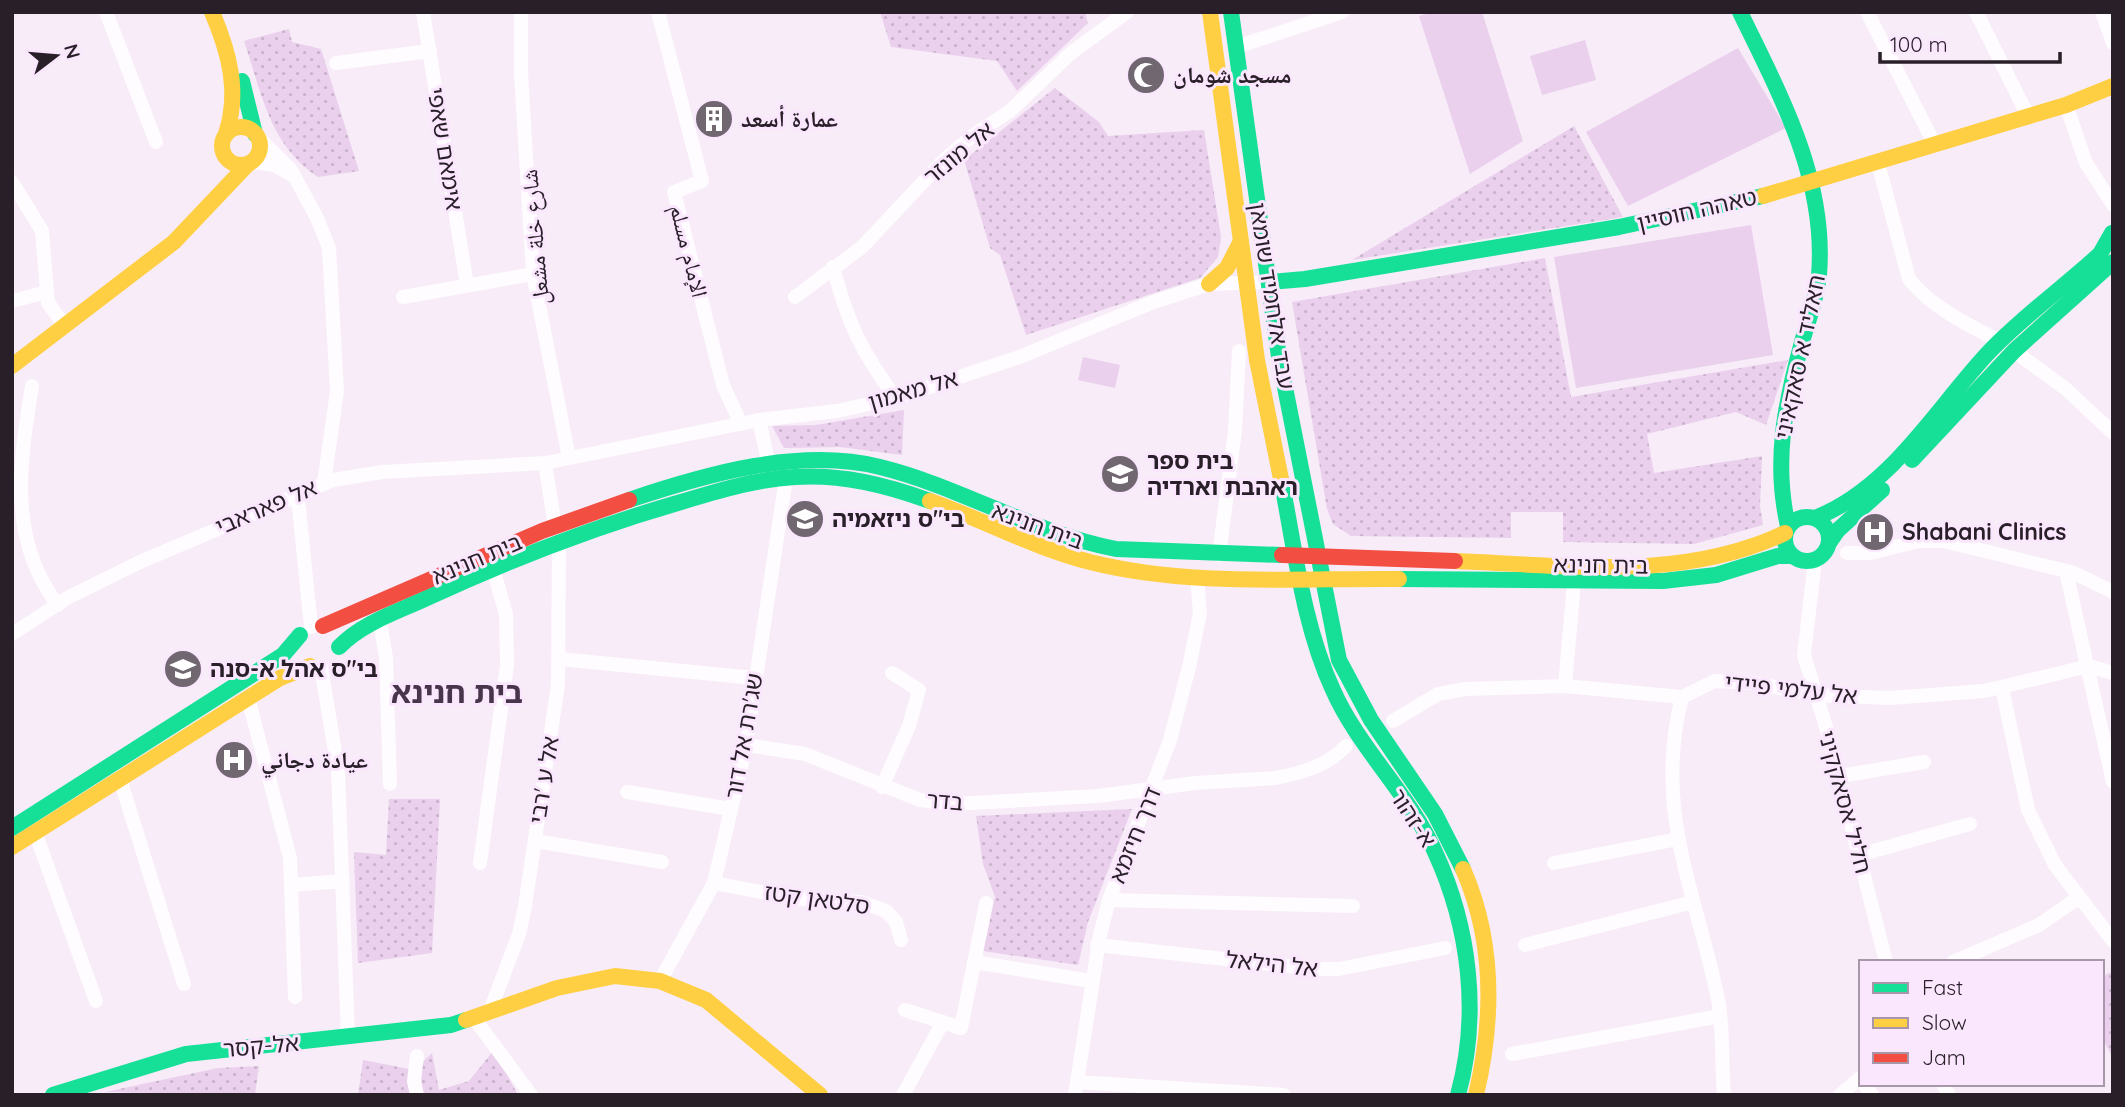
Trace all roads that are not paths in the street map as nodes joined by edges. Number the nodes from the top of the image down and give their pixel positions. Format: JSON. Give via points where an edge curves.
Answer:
{"nodes":[{"id":1,"x":106,"y":12,"type":"edge"},
{"id":2,"x":212,"y":12,"type":"edge"},
{"id":3,"x":224,"y":12,"type":"edge"},
{"id":4,"x":423,"y":12,"type":"edge"},
{"id":5,"x":522,"y":12,"type":"edge"},
{"id":6,"x":658,"y":12,"type":"edge"},
{"id":7,"x":1127,"y":12,"type":"edge"},
{"id":8,"x":1210,"y":12,"type":"edge"},
{"id":9,"x":1231,"y":12,"type":"edge"},
{"id":10,"x":1342,"y":12,"type":"edge"},
{"id":11,"x":1740,"y":12,"type":"edge"},
{"id":12,"x":1867,"y":12,"type":"edge"},
{"id":13,"x":1976,"y":12,"type":"edge"},
{"id":14,"x":2102,"y":12,"type":"edge"},
{"id":15,"x":2113,"y":43,"type":"edge"},
{"id":16,"x":1236,"y":47,"type":"junction"},
{"id":17,"x":430,"y":51,"type":"junction"},
{"id":18,"x":337,"y":63,"type":"dead end"},
{"id":19,"x":2113,"y":86,"type":"edge"},
{"id":20,"x":2066,"y":105,"type":"junction"},
{"id":21,"x":2028,"y":116,"type":"junction"},
{"id":22,"x":256,"y":135,"type":"junction"},
{"id":23,"x":224,"y":141,"type":"junction"},
{"id":24,"x":156,"y":142,"type":"dead end"},
{"id":25,"x":1935,"y":145,"type":"junction"},
{"id":26,"x":250,"y":163,"type":"junction"},
{"id":27,"x":1878,"y":163,"type":"junction"},
{"id":28,"x":12,"y":182,"type":"edge"},
{"id":29,"x":1812,"y":182,"type":"junction"},
{"id":30,"x":302,"y":187,"type":"junction"},
{"id":31,"x":2113,"y":205,"type":"edge"},
{"id":32,"x":2113,"y":232,"type":"edge"},
{"id":33,"x":2113,"y":238,"type":"edge"},
{"id":34,"x":1240,"y":243,"type":"junction"},
{"id":35,"x":1264,"y":247,"type":"junction"},
{"id":36,"x":164,"y":250,"type":"junction"},
{"id":37,"x":2113,"y":262,"type":"edge"},
{"id":38,"x":833,"y":268,"type":"junction"},
{"id":39,"x":533,"y":274,"type":"junction"},
{"id":40,"x":1306,"y":279,"type":"junction"},
{"id":41,"x":1245,"y":280,"type":"junction"},
{"id":42,"x":1269,"y":282,"type":"junction"},
{"id":43,"x":1209,"y":284,"type":"junction"},
{"id":44,"x":467,"y":285,"type":"junction"},
{"id":45,"x":47,"y":292,"type":"junction"},
{"id":46,"x":403,"y":297,"type":"dead end"},
{"id":47,"x":794,"y":297,"type":"dead end"},
{"id":48,"x":12,"y":301,"type":"edge"},
{"id":49,"x":65,"y":326,"type":"junction"},
{"id":50,"x":2007,"y":346,"type":"junction"},
{"id":51,"x":1239,"y":351,"type":"dead end"},
{"id":52,"x":12,"y":366,"type":"edge"},
{"id":53,"x":32,"y":386,"type":"dead end"},
{"id":54,"x":896,"y":398,"type":"junction"},
{"id":55,"x":759,"y":420,"type":"junction"},
{"id":56,"x":741,"y":424,"type":"junction"},
{"id":57,"x":2113,"y":433,"type":"edge"},
{"id":58,"x":569,"y":458,"type":"junction"},
{"id":59,"x":545,"y":463,"type":"junction"},
{"id":60,"x":769,"y":464,"type":"junction"},
{"id":61,"x":1780,"y":466,"type":"junction"},
{"id":62,"x":786,"y":478,"type":"junction"},
{"id":63,"x":324,"y":483,"type":"junction"},
{"id":64,"x":295,"y":494,"type":"junction"},
{"id":65,"x":1811,"y":517,"type":"junction"},
{"id":66,"x":1312,"y":521,"type":"junction"},
{"id":67,"x":1292,"y":523,"type":"junction"},
{"id":68,"x":555,"y":526,"type":"junction"},
{"id":69,"x":1786,"y":530,"type":"junction"},
{"id":70,"x":1829,"y":543,"type":"junction"},
{"id":71,"x":559,"y":544,"type":"junction"},
{"id":72,"x":1847,"y":553,"type":"dead end"},
{"id":73,"x":1219,"y":555,"type":"junction"},
{"id":74,"x":1260,"y":555,"type":"junction"},
{"id":75,"x":1296,"y":556,"type":"junction"},
{"id":76,"x":1792,"y":556,"type":"junction"},
{"id":77,"x":1318,"y":557,"type":"junction"},
{"id":78,"x":1360,"y":559,"type":"junction"},
{"id":79,"x":1815,"y":560,"type":"junction"},
{"id":80,"x":493,"y":569,"type":"junction"},
{"id":81,"x":2066,"y":571,"type":"junction"},
{"id":82,"x":1197,"y":577,"type":"junction"},
{"id":83,"x":1267,"y":579,"type":"junction"},
{"id":84,"x":1301,"y":579,"type":"junction"},
{"id":85,"x":1322,"y":579,"type":"junction"},
{"id":86,"x":1361,"y":580,"type":"junction"},
{"id":87,"x":1574,"y":582,"type":"junction"},
{"id":88,"x":2113,"y":592,"type":"edge"},
{"id":89,"x":58,"y":605,"type":"junction"},
{"id":90,"x":1308,"y":615,"type":"junction"},
{"id":91,"x":1329,"y":619,"type":"junction"},
{"id":92,"x":380,"y":621,"type":"junction"},
{"id":93,"x":312,"y":629,"type":"junction"},
{"id":94,"x":12,"y":634,"type":"edge"},
{"id":95,"x":339,"y":647,"type":"junction"},
{"id":96,"x":561,"y":659,"type":"junction"},
{"id":97,"x":2089,"y":666,"type":"junction"},
{"id":98,"x":316,"y":667,"type":"junction"},
{"id":99,"x":892,"y":673,"type":"dead end"},
{"id":100,"x":2113,"y":673,"type":"edge"},
{"id":101,"x":754,"y":678,"type":"junction"},
{"id":102,"x":1565,"y":686,"type":"junction"},
{"id":103,"x":2002,"y":688,"type":"junction"},
{"id":104,"x":1815,"y":695,"type":"junction"},
{"id":105,"x":1682,"y":697,"type":"junction"},
{"id":106,"x":248,"y":698,"type":"junction"},
{"id":107,"x":1393,"y":720,"type":"dead end"},
{"id":108,"x":746,"y":746,"type":"junction"},
{"id":109,"x":1346,"y":746,"type":"dead end"},
{"id":110,"x":1924,"y":762,"type":"dead end"},
{"id":111,"x":1840,"y":776,"type":"junction"},
{"id":112,"x":120,"y":779,"type":"junction"},
{"id":113,"x":2113,"y":782,"type":"edge"},
{"id":114,"x":390,"y":784,"type":"dead end"},
{"id":115,"x":882,"y":787,"type":"junction"},
{"id":116,"x":1153,"y":789,"type":"junction"},
{"id":117,"x":627,"y":792,"type":"dead end"},
{"id":118,"x":731,"y":809,"type":"junction"},
{"id":119,"x":1970,"y":824,"type":"dead end"},
{"id":120,"x":12,"y":828,"type":"edge"},
{"id":121,"x":35,"y":832,"type":"junction"},
{"id":122,"x":1678,"y":839,"type":"junction"},
{"id":123,"x":535,"y":841,"type":"junction"},
{"id":124,"x":12,"y":847,"type":"edge"},
{"id":125,"x":1859,"y":855,"type":"junction"},
{"id":126,"x":662,"y":862,"type":"dead end"},
{"id":127,"x":480,"y":863,"type":"dead end"},
{"id":128,"x":1554,"y":863,"type":"dead end"},
{"id":129,"x":343,"y":881,"type":"junction"},
{"id":130,"x":714,"y":883,"type":"junction"},
{"id":131,"x":292,"y":885,"type":"junction"},
{"id":132,"x":2078,"y":898,"type":"junction"},
{"id":133,"x":1109,"y":900,"type":"junction"},
{"id":134,"x":1692,"y":902,"type":"junction"},
{"id":135,"x":986,"y":903,"type":"dead end"},
{"id":136,"x":1353,"y":906,"type":"dead end"},
{"id":137,"x":901,"y":940,"type":"dead end"},
{"id":138,"x":2113,"y":941,"type":"edge"},
{"id":139,"x":1525,"y":945,"type":"dead end"},
{"id":140,"x":1097,"y":946,"type":"junction"},
{"id":141,"x":1445,"y":948,"type":"dead end"},
{"id":142,"x":1885,"y":960,"type":"edge"},
{"id":143,"x":1958,"y":960,"type":"edge"},
{"id":144,"x":974,"y":962,"type":"junction"},
{"id":145,"x":660,"y":981,"type":"junction"},
{"id":146,"x":1091,"y":981,"type":"junction"},
{"id":147,"x":184,"y":984,"type":"dead end"},
{"id":148,"x":295,"y":997,"type":"dead end"},
{"id":149,"x":96,"y":1001,"type":"dead end"},
{"id":150,"x":905,"y":1010,"type":"dead end"},
{"id":151,"x":490,"y":1011,"type":"junction"},
{"id":152,"x":1720,"y":1016,"type":"junction"},
{"id":153,"x":474,"y":1018,"type":"junction"},
{"id":154,"x":943,"y":1022,"type":"junction"},
{"id":155,"x":348,"y":1037,"type":"junction"},
{"id":156,"x":1512,"y":1054,"type":"dead end"},
{"id":157,"x":417,"y":1056,"type":"dead end"},
{"id":158,"x":1859,"y":1081,"type":"edge"},
{"id":159,"x":1076,"y":1088,"type":"edge"},
{"id":160,"x":818,"y":1094,"type":"edge"},
{"id":161,"x":53,"y":1095,"type":"edge"},
{"id":162,"x":417,"y":1095,"type":"edge"},
{"id":163,"x":531,"y":1095,"type":"edge"},
{"id":164,"x":903,"y":1095,"type":"edge"},
{"id":165,"x":1284,"y":1095,"type":"edge"},
{"id":166,"x":1458,"y":1095,"type":"edge"},
{"id":167,"x":1476,"y":1095,"type":"edge"},
{"id":168,"x":1724,"y":1095,"type":"edge"},
{"id":169,"x":1840,"y":1095,"type":"edge"}],
"edges":[{"from":1,"to":24,"type":"street"},
{"from":2,"to":23,"type":"street","via":[[225,45],[233,87],[232,117]]},
{"from":3,"to":22,"type":"street"},
{"from":4,"to":17,"type":"street","name":"אימאם שאפי"},
{"from":5,"to":39,"type":"street","name":"شارع خلة مشعل","via":[[521,73]]},
{"from":6,"to":56,"type":"street","name":"الإمام مسلم","via":[[702,181],[674,192],[723,385]]},
{"from":7,"to":38,"type":"street","name":"אל מונזר","via":[[943,161],[862,247]]},
{"from":8,"to":34,"type":"street","name":"עבד אלחמיד שומאן"},
{"from":9,"to":16,"type":"street","name":"עבד אלחמיד שומאן"},
{"from":10,"to":16,"type":"street"},
{"from":11,"to":29,"type":"street","name":"חאליד א סאקאיני","via":[[1797,135]]},
{"from":12,"to":25,"type":"street"},
{"from":13,"to":21,"type":"street"},
{"from":14,"to":15,"type":"street"},
{"from":16,"to":35,"type":"street","name":"עבד אלחמיד שומאן"},
{"from":17,"to":18,"type":"street"},
{"from":17,"to":44,"type":"street","name":"אימאם שאפי"},
{"from":19,"to":20,"type":"street","name":"טאהה חוסיין"},
{"from":20,"to":21,"type":"street","name":"טאהה חוסיין"},
{"from":20,"to":31,"type":"street","via":[[2086,163]]},
{"from":21,"to":25,"type":"street","name":"טאהה חוסיין"},
{"from":22,"to":23,"type":"street","via":[[239,127]]},
{"from":22,"to":26,"type":"street","via":[[260,150]]},
{"from":22,"to":30,"type":"street","via":[[286,162]]},
{"from":23,"to":26,"type":"street","via":[[233,164]]},
{"from":23,"to":36,"type":"street","via":[[218,168],[202,199]]},
{"from":25,"to":27,"type":"street","name":"טאהה חוסיין"},
{"from":26,"to":30,"type":"street","via":[[282,168]]},
{"from":26,"to":36,"type":"street"},
{"from":27,"to":29,"type":"street","name":"טאהה חוסיין"},
{"from":27,"to":50,"type":"street","via":[[1909,279],[1916,289]]},
{"from":28,"to":45,"type":"street","via":[[42,231]]},
{"from":29,"to":40,"type":"street","name":"טאהה חוסיין","via":[[1661,220]]},
{"from":29,"to":61,"type":"street","name":"חאליד א סאקאיני","via":[[1819,276],[1783,415]]},
{"from":30,"to":63,"type":"street","via":[[327,239],[331,260],[337,391]]},
{"from":32,"to":33,"type":"street"},
{"from":32,"to":50,"type":"street","via":[[2100,254]]},
{"from":34,"to":41,"type":"street","name":"עבד אלחמיד שומאן"},
{"from":34,"to":43,"type":"street","via":[[1227,268]]},
{"from":35,"to":40,"type":"street"},
{"from":35,"to":42,"type":"street","name":"עבד אלחמיד שומאן"},
{"from":36,"to":49,"type":"street"},
{"from":37,"to":50,"type":"street"},
{"from":38,"to":47,"type":"street","name":"אל מונזר"},
{"from":38,"to":54,"type":"street","via":[[866,359]]},
{"from":39,"to":44,"type":"street"},
{"from":39,"to":58,"type":"street","name":"شارع خلة مشعل"},
{"from":40,"to":42,"type":"street","name":"טאהה חוסיין"},
{"from":41,"to":42,"type":"street","name":"אל מאמון"},
{"from":41,"to":43,"type":"street","name":"אל מאמון"},
{"from":41,"to":67,"type":"street","name":"עבד אלחמיד שומאן"},
{"from":42,"to":66,"type":"street","name":"עבד אלחמיד שומאן"},
{"from":43,"to":54,"type":"street","name":"אל מאמון","via":[[1017,359]]},
{"from":44,"to":46,"type":"street"},
{"from":45,"to":48,"type":"street"},
{"from":45,"to":49,"type":"street","via":[[51,309]]},
{"from":49,"to":52,"type":"street"},
{"from":50,"to":57,"type":"street","via":[[2066,389]]},
{"from":50,"to":65,"type":"street","via":[[1872,482],[1832,512]]},
{"from":50,"to":70,"type":"street","via":[[1908,465]]},
{"from":51,"to":73,"type":"street","via":[[1235,431]]},
{"from":53,"to":89,"type":"street","via":[[19,505],[30,549]]},
{"from":54,"to":55,"type":"street","name":"אל מאמון"},
{"from":55,"to":56,"type":"street","name":"אל מאמון"},
{"from":55,"to":60,"type":"street"},
{"from":56,"to":58,"type":"street","name":"אל מאמון"},
{"from":58,"to":59,"type":"street","name":"אל מאמון"},
{"from":59,"to":63,"type":"street","name":"אל פאראבי","via":[[382,472]]},
{"from":59,"to":68,"type":"street"},
{"from":60,"to":68,"type":"street","name":"בית חנינא","via":[[676,487]]},
{"from":60,"to":73,"type":"street","name":"בית חנינא","via":[[856,462],[912,477],[1090,545]]},
{"from":61,"to":65,"type":"street","name":"חאליד א סאקאיני","via":[[1794,500]]},
{"from":61,"to":69,"type":"street","name":"חאליד א סאקאיני"},
{"from":62,"to":71,"type":"street","name":"בית חנינא","via":[[746,484]]},
{"from":62,"to":82,"type":"street","name":"בית חנינא","via":[[852,479],[907,494],[1077,558]]},
{"from":62,"to":101,"type":"street","name":"שג'רת אל דור"},
{"from":63,"to":64,"type":"street","name":"אל פאראבי"},
{"from":64,"to":89,"type":"street","name":"אל פאראבי","via":[[140,562]]},
{"from":64,"to":93,"type":"street"},
{"from":65,"to":69,"type":"street","via":[[1793,520]]},
{"from":65,"to":70,"type":"street","via":[[1826,528]]},
{"from":66,"to":77,"type":"street","name":"עבד אלחמיד שומאן"},
{"from":66,"to":78,"type":"street","via":[[1328,540]]},
{"from":67,"to":74,"type":"street","via":[[1285,535]]},
{"from":67,"to":75,"type":"street","name":"עבד אלחמיד שומאן"},
{"from":68,"to":93,"type":"street","name":"בית חנינא","via":[[346,619]]},
{"from":69,"to":76,"type":"street","via":[[1785,545]]},
{"from":69,"to":78,"type":"street","name":"בית חנינא","via":[[1769,542],[1713,558],[1658,566]]},
{"from":70,"to":79,"type":"street"},
{"from":71,"to":80,"type":"street","name":"בית חנינא"},
{"from":71,"to":96,"type":"street","name":"אל ע 'רבי"},
{"from":72,"to":81,"type":"street","via":[[1944,541]]},
{"from":73,"to":74,"type":"street","name":"בית חנינא"},
{"from":74,"to":75,"type":"street","name":"בית חנינא"},
{"from":75,"to":77,"type":"street","name":"בית חנינא"},
{"from":75,"to":84,"type":"street","name":"א-זהור"},
{"from":76,"to":79,"type":"street"},
{"from":76,"to":87,"type":"street","name":"בית חנינא","via":[[1695,578]]},
{"from":77,"to":78,"type":"street","name":"בית חנינא"},
{"from":77,"to":85,"type":"street","name":"עבד אלחמיד שומאן"},
{"from":79,"to":104,"type":"street","name":"חליל אסאקקיני","via":[[1804,655]]},
{"from":80,"to":92,"type":"street","name":"בית חנינא"},
{"from":80,"to":127,"type":"street","via":[[506,614],[508,652]]},
{"from":81,"to":88,"type":"street"},
{"from":81,"to":97,"type":"street"},
{"from":82,"to":83,"type":"street","name":"בית חנינא"},
{"from":82,"to":116,"type":"street","name":"דרך חיזמא","via":[[1200,614],[1170,740]]},
{"from":83,"to":84,"type":"street","name":"בית חנינא"},
{"from":83,"to":90,"type":"street","via":[[1288,592]]},
{"from":84,"to":85,"type":"street","name":"בית חנינא"},
{"from":84,"to":90,"type":"street","name":"א-זהור"},
{"from":85,"to":86,"type":"street","name":"בית חנינא"},
{"from":85,"to":91,"type":"street","name":"א-זהור"},
{"from":86,"to":87,"type":"street","name":"בית חנינא"},
{"from":86,"to":91,"type":"street","via":[[1335,600]]},
{"from":87,"to":102,"type":"street"},
{"from":89,"to":94,"type":"street","name":"אל פאראבי"},
{"from":90,"to":166,"type":"street","name":"א-זהור","via":[[1333,691],[1435,851],[1455,905],[1472,1016],[1468,1059]]},
{"from":91,"to":167,"type":"street","name":"א-זהור","via":[[1349,684],[1434,813],[1472,885],[1487,945],[1493,999],[1486,1061]]},
{"from":92,"to":95,"type":"street","name":"בית חנינא","via":[[345,639]]},
{"from":92,"to":114,"type":"street","via":[[386,658]]},
{"from":93,"to":95,"type":"street","via":[[335,635]]},
{"from":93,"to":98,"type":"street","via":[[297,649],[304,662]]},
{"from":93,"to":120,"type":"street","name":"בית חנינא","via":[[284,655]]},
{"from":95,"to":98,"type":"street","via":[[334,660]]},
{"from":96,"to":101,"type":"street"},
{"from":96,"to":123,"type":"street","name":"אל ע 'רבי"},
{"from":97,"to":100,"type":"street"},
{"from":97,"to":103,"type":"street","name":"אל עלמי פיידי"},
{"from":97,"to":113,"type":"street"},
{"from":98,"to":106,"type":"street","via":[[292,672]]},
{"from":98,"to":129,"type":"street","via":[[338,770]]},
{"from":99,"to":115,"type":"street","via":[[919,690]]},
{"from":101,"to":108,"type":"street","name":"שג'רת אל דור"},
{"from":102,"to":105,"type":"street"},
{"from":102,"to":107,"type":"street","via":[[1449,691]]},
{"from":103,"to":104,"type":"street","name":"אל עלמי פיידי","via":[[1890,698]]},
{"from":103,"to":132,"type":"street","via":[[2028,810],[2055,865]]},
{"from":104,"to":105,"type":"street","name":"אל עלמי פיידי","via":[[1755,683],[1715,681]]},
{"from":104,"to":111,"type":"street","name":"חליל אסאקקיני"},
{"from":105,"to":122,"type":"street","via":[[1670,767]]},
{"from":106,"to":112,"type":"street"},
{"from":106,"to":131,"type":"street","via":[[285,832]]},
{"from":108,"to":115,"type":"street","name":"בדר","via":[[805,754]]},
{"from":108,"to":118,"type":"street","name":"שג'רת אל דור"},
{"from":109,"to":116,"type":"street","name":"בדר","via":[[1304,772]]},
{"from":110,"to":111,"type":"street"},
{"from":111,"to":125,"type":"street","name":"חליל אסאקקיני"},
{"from":112,"to":121,"type":"street"},
{"from":112,"to":147,"type":"street"},
{"from":115,"to":116,"type":"street","name":"בדר","via":[[920,800],[953,804]]},
{"from":116,"to":133,"type":"street","name":"דרך חיזמא"},
{"from":117,"to":118,"type":"street"},
{"from":118,"to":130,"type":"street","name":"שג'רת אל דור"},
{"from":119,"to":125,"type":"street"},
{"from":121,"to":124,"type":"street"},
{"from":121,"to":149,"type":"street"},
{"from":122,"to":128,"type":"street"},
{"from":122,"to":134,"type":"street"},
{"from":123,"to":126,"type":"street"},
{"from":123,"to":151,"type":"street","name":"אל ע 'רבי","via":[[519,934]]},
{"from":125,"to":142,"type":"street","name":"חליל אסאקקיני"},
{"from":129,"to":131,"type":"street"},
{"from":129,"to":155,"type":"street"},
{"from":130,"to":137,"type":"street","name":"סלטאן קטז","via":[[791,898],[861,902],[886,911],[896,922]]},
{"from":130,"to":145,"type":"street","name":"שג'רת אל דור"},
{"from":131,"to":148,"type":"street"},
{"from":132,"to":138,"type":"street"},
{"from":132,"to":143,"type":"street","via":[[2039,925]]},
{"from":133,"to":136,"type":"street"},
{"from":133,"to":140,"type":"street","name":"דרך חיזמא"},
{"from":134,"to":139,"type":"street"},
{"from":134,"to":152,"type":"street"},
{"from":135,"to":144,"type":"street"},
{"from":140,"to":141,"type":"street","name":"אל הילאל","via":[[1316,969],[1339,969]]},
{"from":140,"to":146,"type":"street","name":"דרך חיזמא"},
{"from":144,"to":146,"type":"street"},
{"from":144,"to":154,"type":"street","via":[[961,1028]]},
{"from":145,"to":151,"type":"street","name":"אל-קסר","via":[[598,978]]},
{"from":145,"to":160,"type":"street","name":"אל-קסר","via":[[706,1000]]},
{"from":146,"to":159,"type":"street","name":"דרך חיזמא"},
{"from":150,"to":154,"type":"street"},
{"from":151,"to":153,"type":"street","name":"אל-קסר"},
{"from":152,"to":156,"type":"street"},
{"from":152,"to":168,"type":"street"},
{"from":153,"to":155,"type":"street","name":"אל-קסר","via":[[441,1027]]},
{"from":153,"to":163,"type":"street"},
{"from":154,"to":164,"type":"street"},
{"from":155,"to":161,"type":"street","name":"אל-קסר","via":[[186,1054]]},
{"from":157,"to":162,"type":"street"},
{"from":158,"to":169,"type":"street"},
{"from":159,"to":165,"type":"street"}]}
